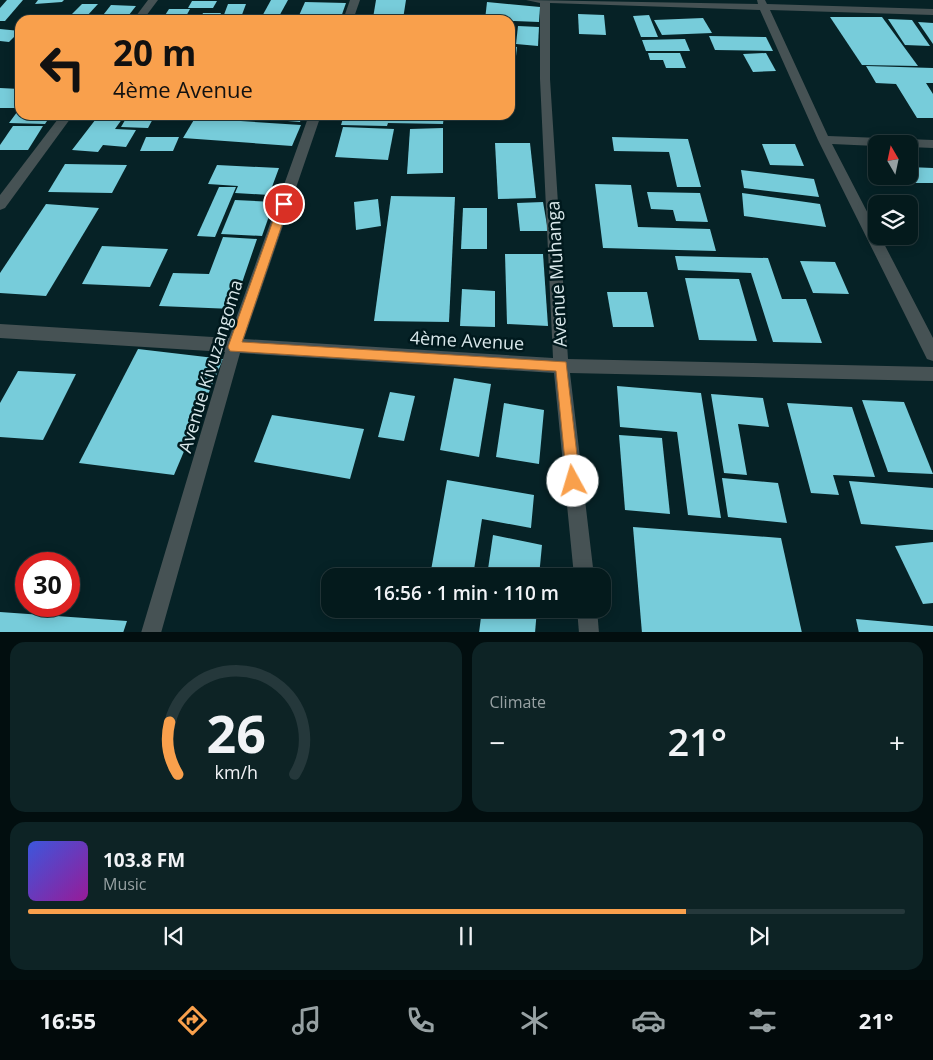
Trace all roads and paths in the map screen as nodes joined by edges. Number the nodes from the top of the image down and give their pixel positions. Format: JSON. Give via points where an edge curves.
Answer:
{"nodes":[{"id":1,"x":153,"y":0,"type":"edge"},
{"id":2,"x":355,"y":0,"type":"edge"},
{"id":3,"x":531,"y":0,"type":"edge"},
{"id":4,"x":545,"y":1,"type":"edge"},
{"id":5,"x":762,"y":4,"type":"edge"},
{"id":6,"x":933,"y":12,"type":"edge"},
{"id":7,"x":142,"y":15,"type":"edge"},
{"id":8,"x":350,"y":15,"type":"edge"},
{"id":9,"x":63,"y":120,"type":"edge"},
{"id":10,"x":313,"y":120,"type":"edge"},
{"id":11,"x":824,"y":140,"type":"junction"},
{"id":12,"x":933,"y":144,"type":"edge"},
{"id":13,"x":0,"y":204,"type":"edge"},
{"id":14,"x":0,"y":331,"type":"edge"},
{"id":15,"x":234,"y":347,"type":"junction"},
{"id":16,"x":933,"y":354,"type":"edge"},
{"id":17,"x":561,"y":366,"type":"junction"},
{"id":18,"x":933,"y":374,"type":"edge"},
{"id":19,"x":583,"y":568,"type":"edge"},
{"id":20,"x":588,"y":618,"type":"edge"},
{"id":21,"x":151,"y":632,"type":"edge"},
{"id":22,"x":590,"y":632,"type":"edge"}],
"edges":[{"from":1,"to":7,"type":"street"},
{"from":2,"to":8,"type":"street"},
{"from":3,"to":4,"type":"street"},
{"from":4,"to":5,"type":"street"},
{"from":4,"to":17,"type":"street","name":"Avenue Muhanga","via":[[545,79]]},
{"from":5,"to":6,"type":"street"},
{"from":5,"to":11,"type":"street"},
{"from":9,"to":13,"type":"street"},
{"from":10,"to":15,"type":"street","name":"Avenue Kivuzangoma"},
{"from":11,"to":12,"type":"street"},
{"from":11,"to":16,"type":"street"},
{"from":14,"to":15,"type":"street","name":"4ème Avenue"},
{"from":15,"to":17,"type":"street","name":"4ème Avenue"},
{"from":15,"to":21,"type":"street","name":"Avenue Kivuzangoma"},
{"from":17,"to":18,"type":"street","name":"4ème Avenue"},
{"from":17,"to":19,"type":"street","name":"Avenue Muhanga"},
{"from":20,"to":22,"type":"street"}]}
